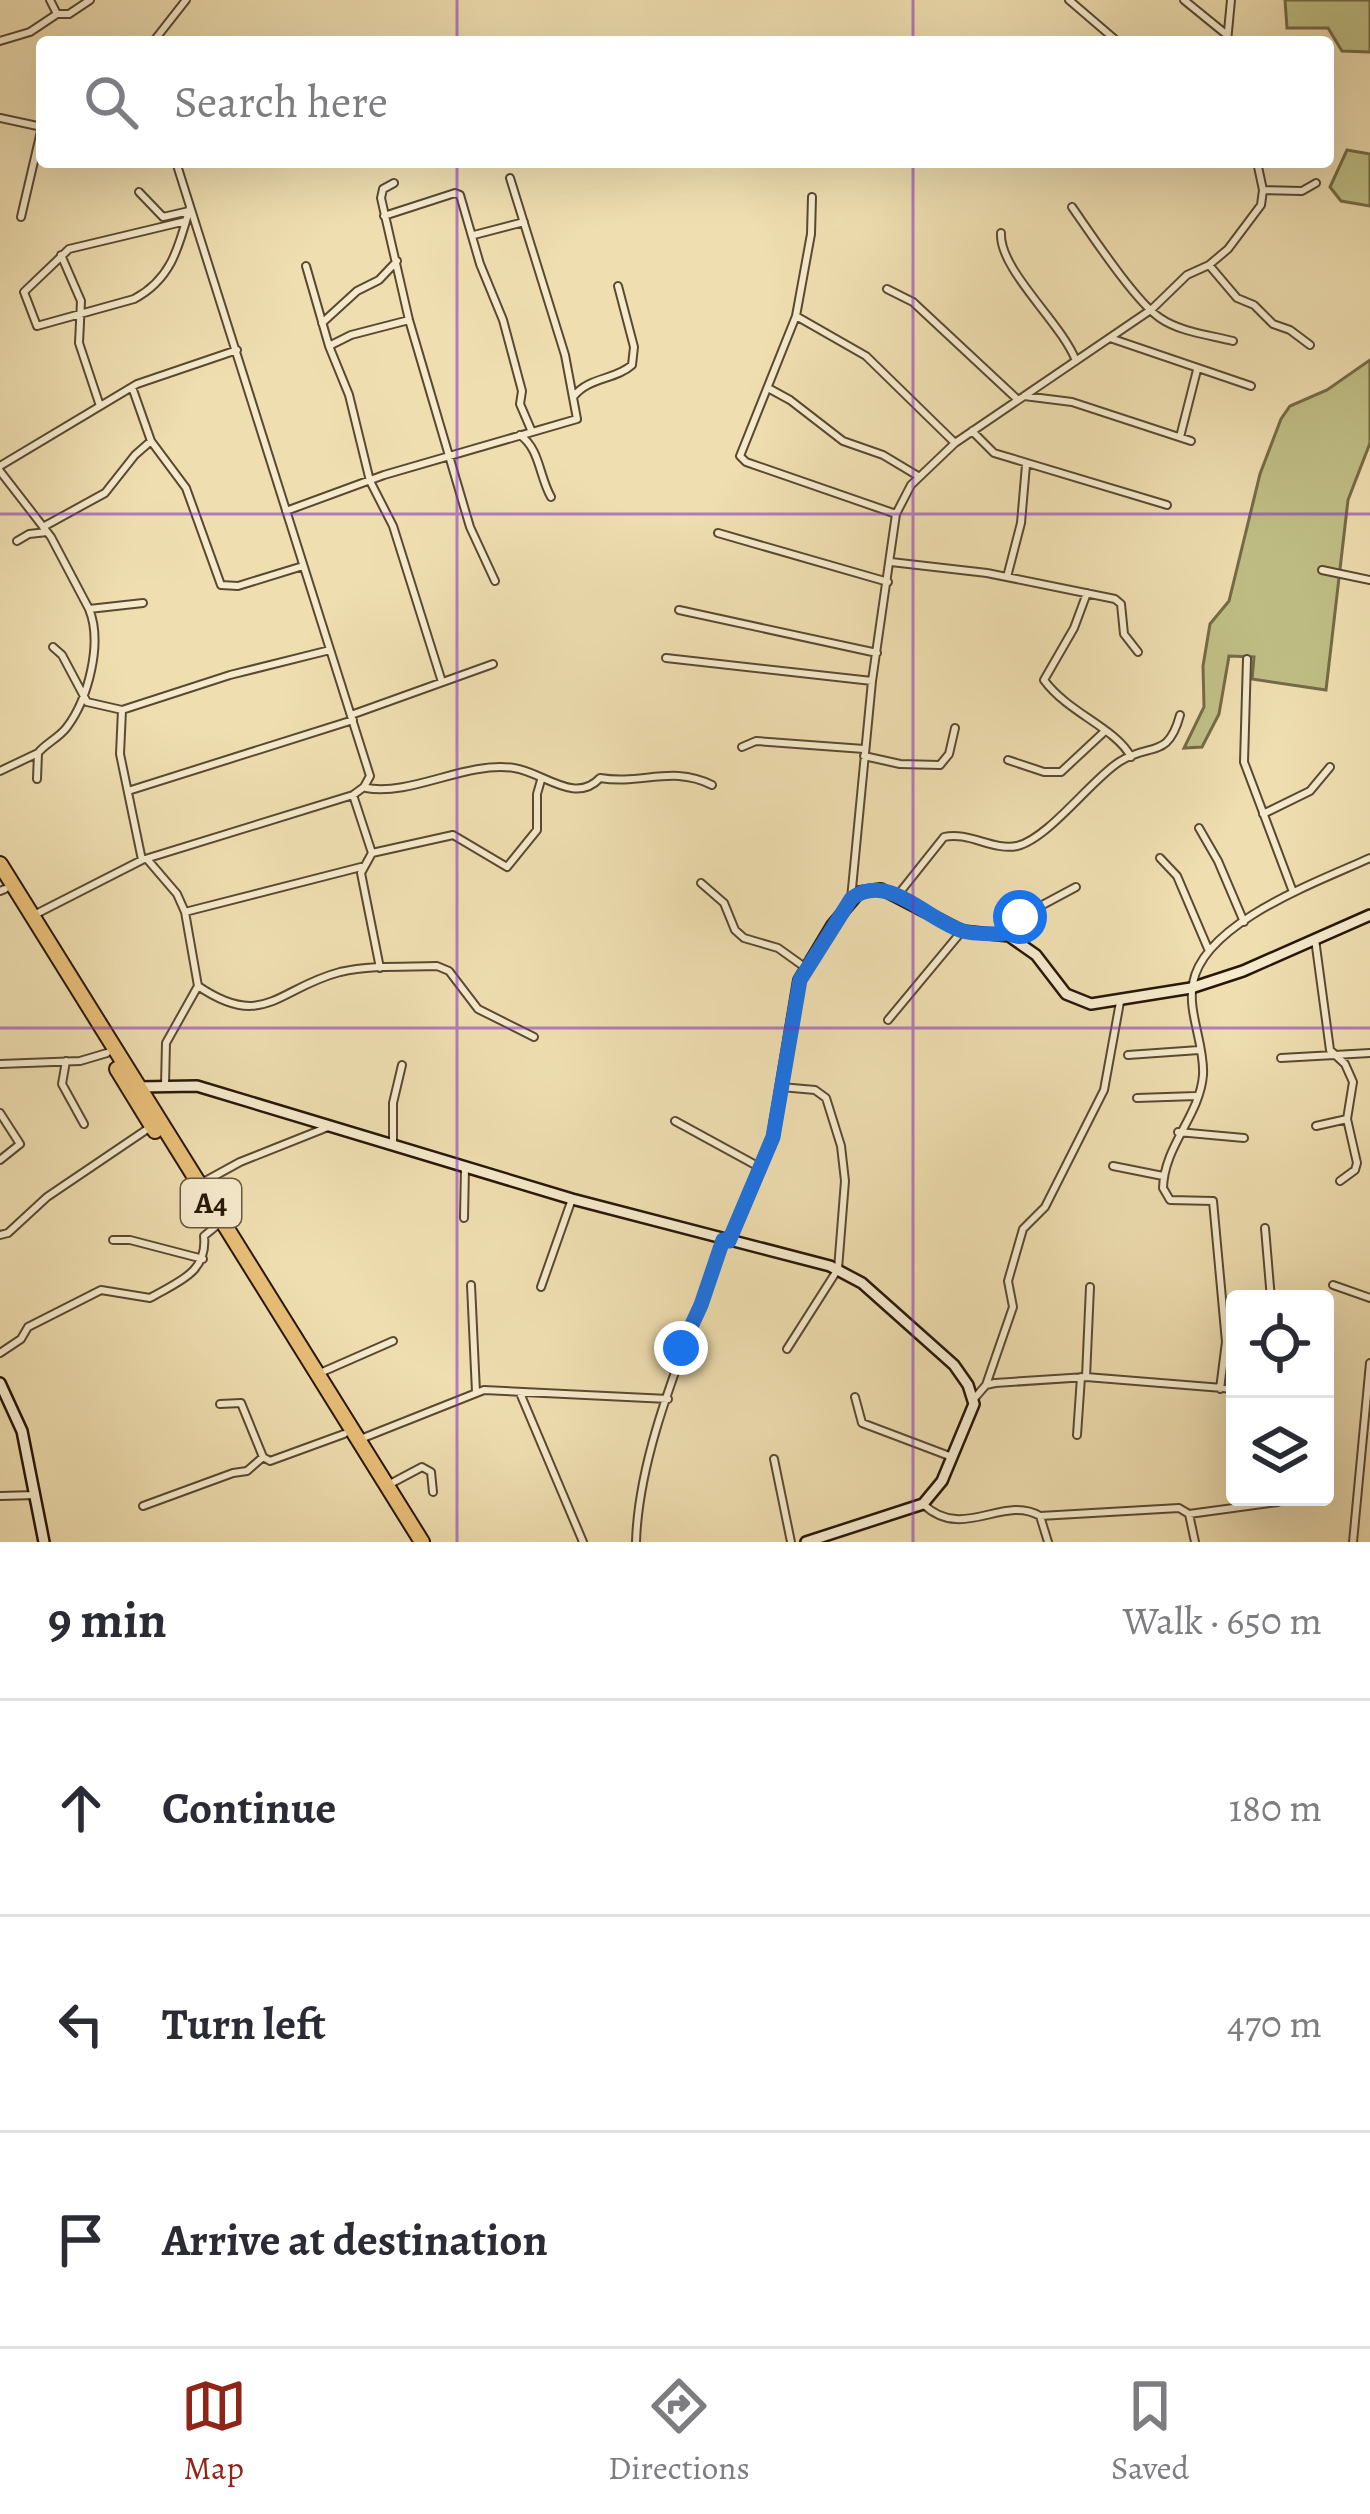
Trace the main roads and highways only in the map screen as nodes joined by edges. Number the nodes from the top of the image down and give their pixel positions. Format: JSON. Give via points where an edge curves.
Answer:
{"nodes":[{"id":1,"x":0,"y":864,"type":"edge"},
{"id":2,"x":2,"y":887,"type":"edge"},
{"id":3,"x":76,"y":996,"type":"junction"},
{"id":4,"x":351,"y":1437,"type":"junction"},
{"id":5,"x":412,"y":1542,"type":"edge"},
{"id":6,"x":422,"y":1542,"type":"edge"}],
"edges":[{"from":1,"to":3,"type":"highway","number":"A4"},
{"from":2,"to":3,"type":"highway","number":"A4"},
{"from":3,"to":4,"type":"highway","number":"A4"},
{"from":3,"to":4,"type":"highway","number":"A4"},
{"from":4,"to":5,"type":"highway","number":"A4"},
{"from":4,"to":6,"type":"highway","number":"A4"}]}
